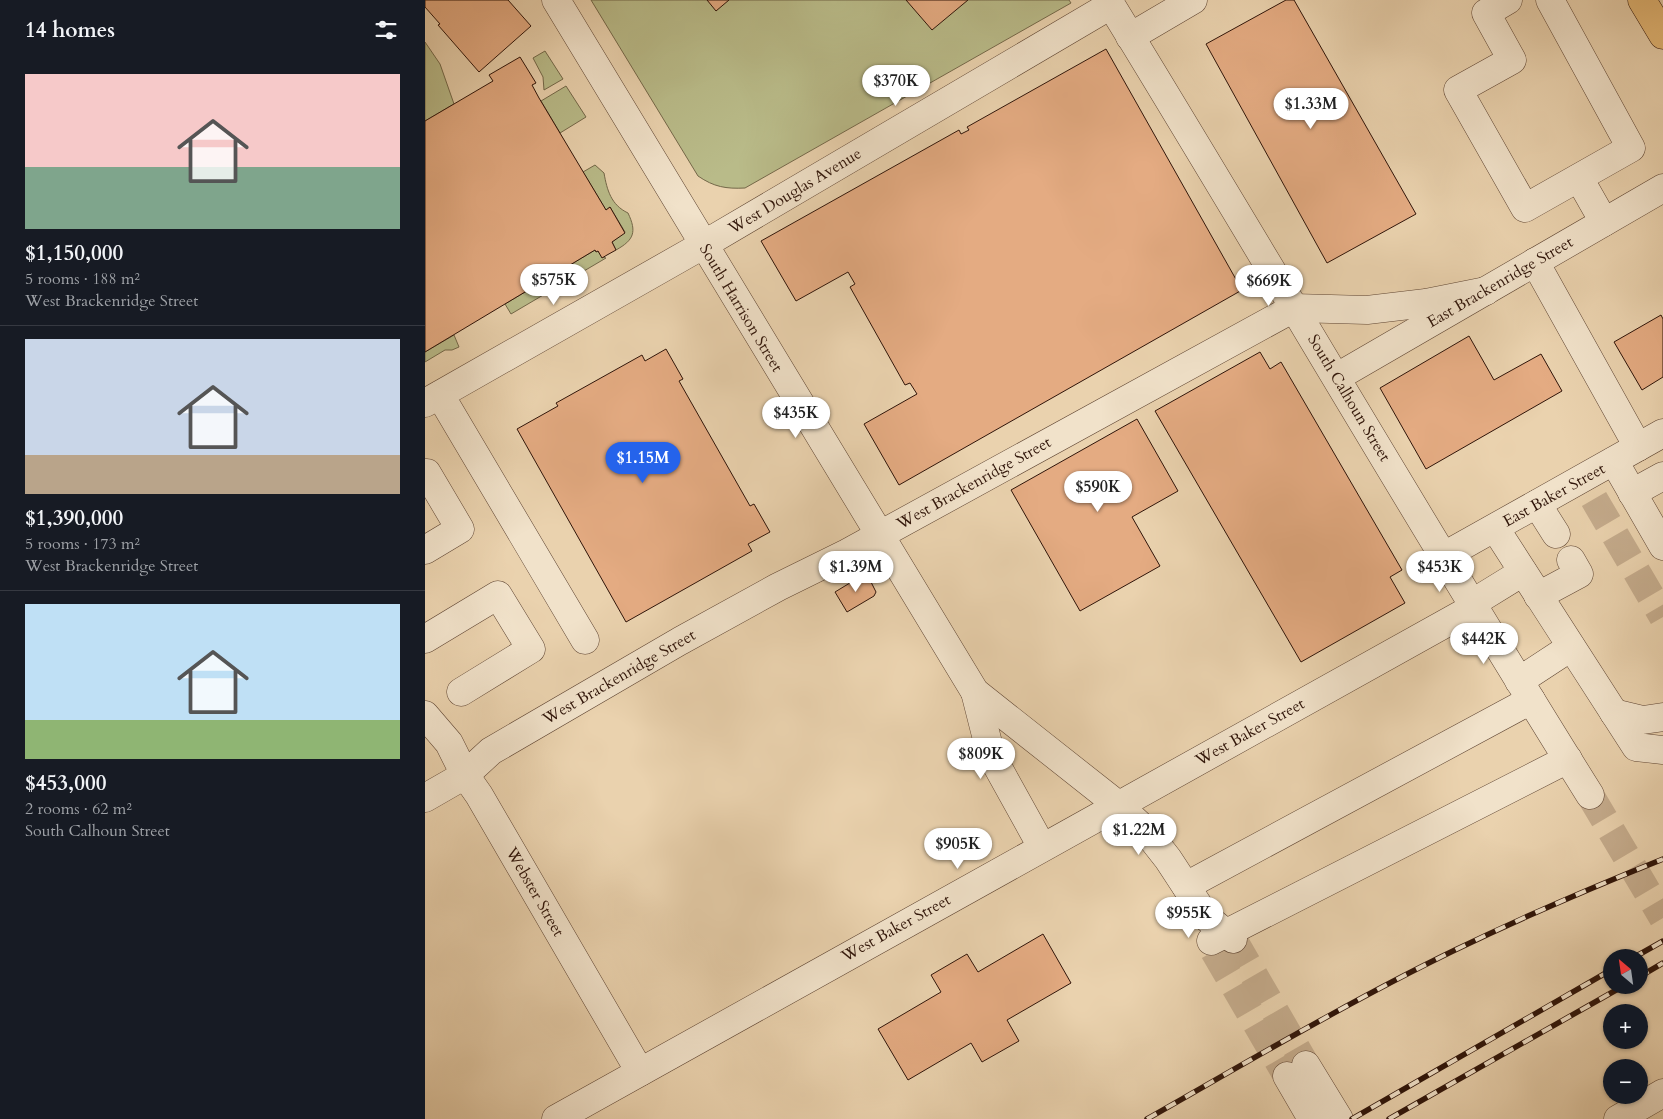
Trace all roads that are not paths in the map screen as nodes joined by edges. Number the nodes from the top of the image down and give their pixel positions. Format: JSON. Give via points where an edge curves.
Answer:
{"nodes":[{"id":1,"x":556,"y":0,"type":"edge"},
{"id":2,"x":1193,"y":0,"type":"edge"},
{"id":3,"x":1508,"y":0,"type":"edge"},
{"id":4,"x":1550,"y":0,"type":"edge"},
{"id":5,"x":1642,"y":0,"type":"edge"},
{"id":6,"x":1109,"y":3,"type":"edge"},
{"id":7,"x":1663,"y":35,"type":"edge"},
{"id":8,"x":1130,"y":37,"type":"junction"},
{"id":9,"x":1579,"y":178,"type":"junction"},
{"id":10,"x":1663,"y":188,"type":"edge"},
{"id":11,"x":1604,"y":222,"type":"junction"},
{"id":12,"x":703,"y":245,"type":"junction"},
{"id":13,"x":1535,"y":262,"type":"junction"},
{"id":14,"x":1486,"y":290,"type":"junction"},
{"id":15,"x":1294,"y":308,"type":"junction"},
{"id":16,"x":1337,"y":377,"type":"junction"},
{"id":17,"x":433,"y":399,"type":"edge"},
{"id":18,"x":1663,"y":433,"type":"edge"},
{"id":19,"x":1638,"y":447,"type":"junction"},
{"id":20,"x":1614,"y":461,"type":"junction"},
{"id":21,"x":425,"y":474,"type":"edge"},
{"id":22,"x":1663,"y":476,"type":"edge"},
{"id":23,"x":1632,"y":493,"type":"junction"},
{"id":24,"x":1537,"y":504,"type":"junction"},
{"id":25,"x":1495,"y":528,"type":"junction"},
{"id":26,"x":1555,"y":534,"type":"dead end"},
{"id":27,"x":880,"y":535,"type":"junction"},
{"id":28,"x":1663,"y":546,"type":"edge"},
{"id":29,"x":425,"y":550,"type":"edge"},
{"id":30,"x":1444,"y":556,"type":"junction"},
{"id":31,"x":1571,"y":560,"type":"dead end"},
{"id":32,"x":1523,"y":572,"type":"junction"},
{"id":33,"x":1538,"y":596,"type":"junction"},
{"id":34,"x":1472,"y":606,"type":"junction"},
{"id":35,"x":425,"y":639,"type":"edge"},
{"id":36,"x":585,"y":640,"type":"dead end"},
{"id":37,"x":1571,"y":647,"type":"junction"},
{"id":38,"x":1525,"y":691,"type":"junction"},
{"id":39,"x":461,"y":692,"type":"dead end"},
{"id":40,"x":975,"y":692,"type":"junction"},
{"id":41,"x":1614,"y":713,"type":"junction"},
{"id":42,"x":425,"y":716,"type":"edge"},
{"id":43,"x":1663,"y":716,"type":"edge"},
{"id":44,"x":1663,"y":750,"type":"edge"},
{"id":45,"x":1567,"y":759,"type":"junction"},
{"id":46,"x":465,"y":774,"type":"junction"},
{"id":47,"x":1590,"y":795,"type":"tunnel mouth"},
{"id":48,"x":425,"y":798,"type":"edge"},
{"id":49,"x":1118,"y":805,"type":"junction"},
{"id":50,"x":1042,"y":847,"type":"junction"},
{"id":51,"x":1186,"y":886,"type":"junction"},
{"id":52,"x":640,"y":1072,"type":"junction"},
{"id":53,"x":1663,"y":1093,"type":"edge"},
{"id":54,"x":556,"y":1119,"type":"edge"},
{"id":55,"x":1313,"y":1119,"type":"edge"},
{"id":56,"x":1339,"y":1119,"type":"edge"},
{"id":57,"x":1618,"y":1119,"type":"edge"}],
"edges":[{"from":1,"to":12,"type":"street","name":"South Harrison Street"},
{"from":2,"to":8,"type":"street"},
{"from":3,"to":9,"type":"street","via":[[1486,13],[1512,60],[1458,90],[1525,208]]},
{"from":4,"to":9,"type":"street","via":[[1631,148]]},
{"from":5,"to":7,"type":"highway"},
{"from":6,"to":8,"type":"street","name":"South Calhoun Street"},
{"from":6,"to":12,"type":"street","name":"West Douglas Avenue"},
{"from":8,"to":15,"type":"street","name":"South Calhoun Street"},
{"from":9,"to":11,"type":"street"},
{"from":10,"to":11,"type":"street","name":"East Brackenridge Street"},
{"from":11,"to":13,"type":"street","name":"East Brackenridge Street"},
{"from":12,"to":17,"type":"street","name":"West Douglas Avenue"},
{"from":12,"to":27,"type":"street","name":"South Harrison Street"},
{"from":13,"to":14,"type":"street","name":"East Brackenridge Street"},
{"from":13,"to":19,"type":"street"},
{"from":14,"to":15,"type":"street","via":[[1426,303],[1367,310]]},
{"from":14,"to":16,"type":"street","name":"East Brackenridge Street"},
{"from":15,"to":16,"type":"street","name":"South Calhoun Street"},
{"from":15,"to":27,"type":"street","name":"West Brackenridge Street"},
{"from":16,"to":30,"type":"street","name":"South Calhoun Street"},
{"from":17,"to":36,"type":"street"},
{"from":18,"to":19,"type":"street","name":"East Baker Street"},
{"from":19,"to":20,"type":"street","name":"East Baker Street"},
{"from":20,"to":23,"type":"street"},
{"from":20,"to":24,"type":"street","name":"East Baker Street","via":[[1589,488]]},
{"from":21,"to":29,"type":"street","via":[[460,529]]},
{"from":22,"to":23,"type":"street"},
{"from":23,"to":28,"type":"street"},
{"from":24,"to":25,"type":"street","name":"East Baker Street"},
{"from":24,"to":26,"type":"street"},
{"from":25,"to":30,"type":"street","name":"East Baker Street"},
{"from":25,"to":32,"type":"street"},
{"from":27,"to":40,"type":"street","name":"South Harrison Street"},
{"from":27,"to":46,"type":"street","name":"West Brackenridge Street","via":[[680,641],[491,751]]},
{"from":30,"to":34,"type":"street","name":"South Calhoun Street"},
{"from":31,"to":33,"type":"street","via":[[1579,574]]},
{"from":32,"to":33,"type":"street"},
{"from":32,"to":34,"type":"street","name":"West Baker Street"},
{"from":33,"to":37,"type":"street"},
{"from":34,"to":38,"type":"street","name":"South Calhoun Street"},
{"from":34,"to":49,"type":"street","name":"West Baker Street"},
{"from":35,"to":39,"type":"street","via":[[498,595],[531,649]]},
{"from":37,"to":38,"type":"street"},
{"from":37,"to":41,"type":"street"},
{"from":38,"to":45,"type":"street","name":"South Calhoun Street"},
{"from":38,"to":51,"type":"street"},
{"from":40,"to":49,"type":"street","name":"South Harrison Street"},
{"from":40,"to":50,"type":"street","name":"South Harrison Street","via":[[991,754]]},
{"from":41,"to":43,"type":"street","via":[[1643,720]]},
{"from":41,"to":44,"type":"street","via":[[1636,747]]},
{"from":42,"to":46,"type":"street","name":"Webster Street","via":[[449,743]]},
{"from":45,"to":47,"type":"street","name":"South Calhoun Street"},
{"from":45,"to":51,"type":"street","name":"South Harrison Street","via":[[1218,936]]},
{"from":46,"to":48,"type":"street","name":"West Brackenridge Street"},
{"from":46,"to":52,"type":"street","name":"Webster Street"},
{"from":49,"to":50,"type":"street","name":"West Baker Street"},
{"from":49,"to":51,"type":"street","name":"South Harrison Street","via":[[1146,831]]},
{"from":50,"to":52,"type":"street","name":"West Baker Street"},
{"from":52,"to":54,"type":"street","name":"West Baker Street"},
{"from":53,"to":57,"type":"street"},
{"from":55,"to":56,"type":"street","via":[[1297,1070]]}]}
